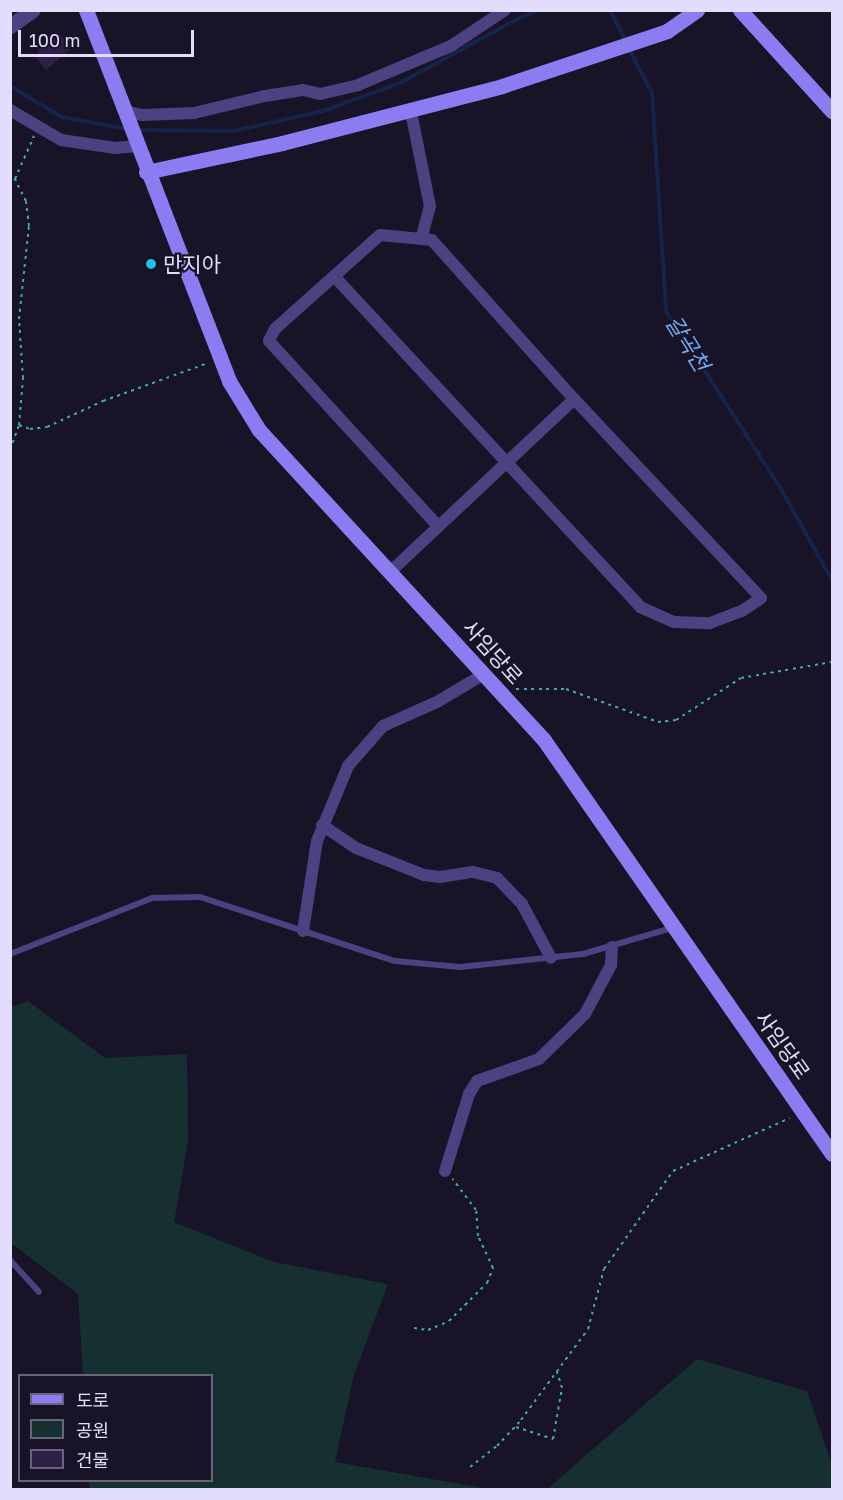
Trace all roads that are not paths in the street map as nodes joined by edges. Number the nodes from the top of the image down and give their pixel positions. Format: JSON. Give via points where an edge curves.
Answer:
{"nodes":[{"id":1,"x":33,"y":10,"type":"edge"},
{"id":2,"x":86,"y":10,"type":"edge"},
{"id":3,"x":505,"y":10,"type":"edge"},
{"id":4,"x":697,"y":10,"type":"edge"},
{"id":5,"x":740,"y":10,"type":"edge"},
{"id":6,"x":10,"y":26,"type":"edge"},
{"id":7,"x":10,"y":110,"type":"edge"},
{"id":8,"x":832,"y":111,"type":"edge"},
{"id":9,"x":411,"y":112,"type":"junction"},
{"id":10,"x":126,"y":115,"type":"junction"},
{"id":11,"x":137,"y":146,"type":"junction"},
{"id":12,"x":146,"y":172,"type":"junction"},
{"id":13,"x":421,"y":239,"type":"junction"},
{"id":14,"x":334,"y":276,"type":"junction"},
{"id":15,"x":574,"y":399,"type":"junction"},
{"id":16,"x":505,"y":464,"type":"junction"},
{"id":17,"x":438,"y":526,"type":"junction"},
{"id":18,"x":390,"y":572,"type":"junction"},
{"id":19,"x":484,"y":674,"type":"junction"},
{"id":20,"x":322,"y":825,"type":"junction"},
{"id":21,"x":676,"y":927,"type":"junction"},
{"id":22,"x":303,"y":931,"type":"junction"},
{"id":23,"x":612,"y":947,"type":"junction"},
{"id":24,"x":10,"y":954,"type":"edge"},
{"id":25,"x":551,"y":958,"type":"junction"},
{"id":26,"x":832,"y":1154,"type":"edge"},
{"id":27,"x":445,"y":1171,"type":"road end"},
{"id":28,"x":10,"y":1260,"type":"edge"},
{"id":29,"x":39,"y":1292,"type":"dead end"}],
"edges":[{"from":1,"to":6,"type":"street"},
{"from":2,"to":10,"type":"main road"},
{"from":3,"to":10,"type":"street","via":[[451,46],[358,85],[320,94],[303,90],[274,94],[194,113]]},
{"from":4,"to":9,"type":"main road","via":[[667,31]]},
{"from":5,"to":8,"type":"main road"},
{"from":7,"to":11,"type":"street","via":[[61,140],[115,148]]},
{"from":9,"to":12,"type":"main road"},
{"from":9,"to":13,"type":"street","via":[[430,206]]},
{"from":10,"to":11,"type":"main road","name":"사임당로"},
{"from":11,"to":12,"type":"main road","name":"사임당로"},
{"from":12,"to":18,"type":"main road","name":"사임당로","via":[[220,358],[259,430]]},
{"from":13,"to":14,"type":"street","via":[[380,235]]},
{"from":13,"to":15,"type":"street","via":[[432,240]]},
{"from":14,"to":16,"type":"street"},
{"from":14,"to":17,"type":"street","via":[[275,328],[269,341]]},
{"from":15,"to":16,"type":"street"},
{"from":15,"to":16,"type":"street","via":[[761,598],[742,611],[710,623],[674,622],[640,607]]},
{"from":16,"to":17,"type":"street"},
{"from":17,"to":18,"type":"street"},
{"from":18,"to":19,"type":"main road","name":"사임당로"},
{"from":19,"to":20,"type":"street","via":[[437,702],[383,726],[348,766]]},
{"from":19,"to":21,"type":"main road","name":"사임당로","via":[[544,740]]},
{"from":20,"to":22,"type":"street"},
{"from":20,"to":25,"type":"street","via":[[356,848],[424,875],[473,872],[497,878],[522,904]]},
{"from":21,"to":23,"type":"lane"},
{"from":21,"to":26,"type":"main road","name":"사임당로"},
{"from":22,"to":24,"type":"lane","via":[[200,897],[152,898]]},
{"from":22,"to":25,"type":"lane","via":[[395,961],[460,967]]},
{"from":23,"to":25,"type":"lane"},
{"from":23,"to":27,"type":"street","via":[[611,964],[585,1014],[539,1059],[477,1081],[469,1094]]},
{"from":28,"to":29,"type":"lane"}]}
